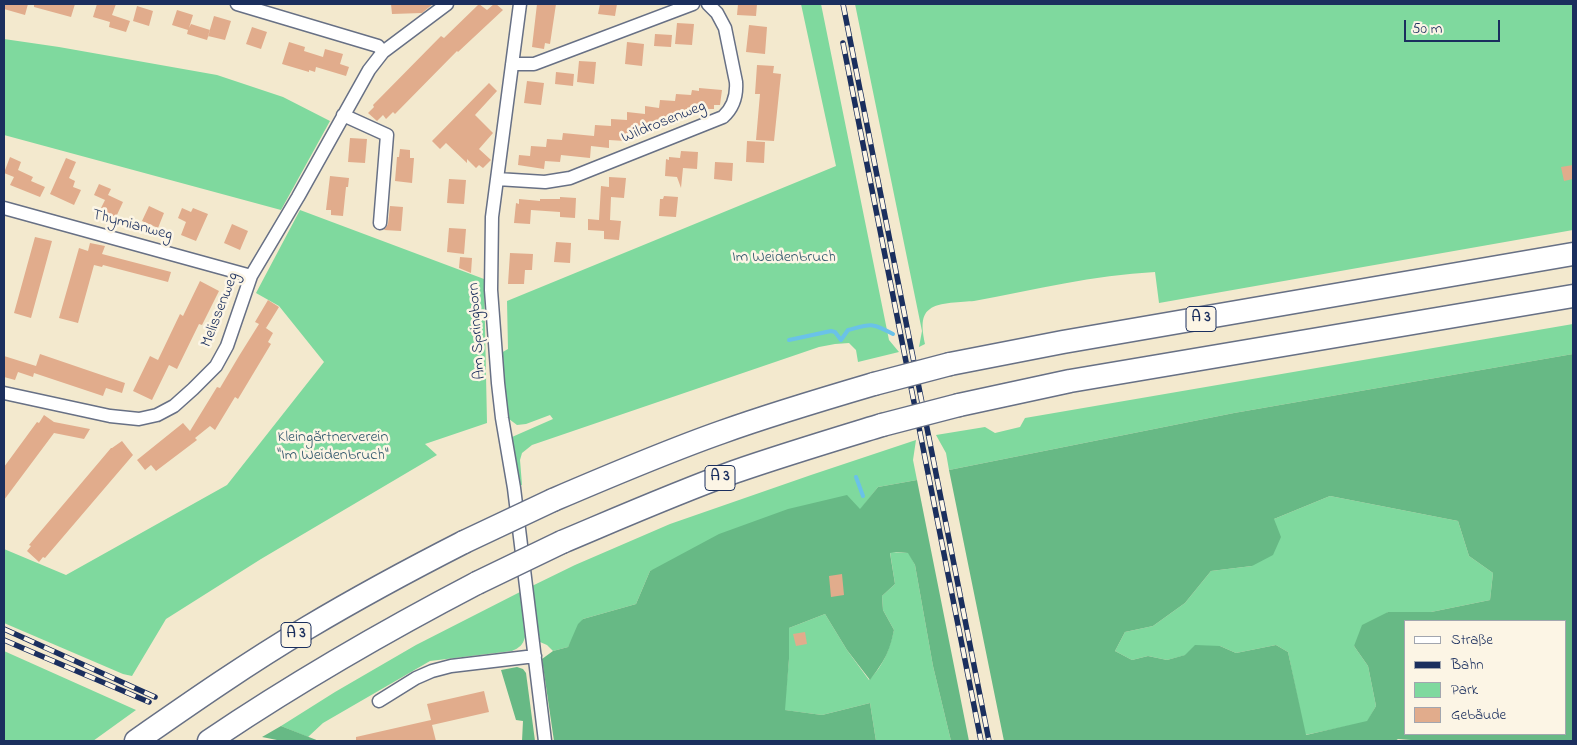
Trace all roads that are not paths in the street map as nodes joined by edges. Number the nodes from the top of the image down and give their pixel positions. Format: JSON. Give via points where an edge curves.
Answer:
{"nodes":[{"id":1,"x":237,"y":4,"type":"edge"},
{"id":2,"x":448,"y":4,"type":"edge"},
{"id":3,"x":520,"y":4,"type":"edge"},
{"id":4,"x":693,"y":4,"type":"edge"},
{"id":5,"x":708,"y":4,"type":"edge"},
{"id":6,"x":383,"y":52,"type":"junction"},
{"id":7,"x":512,"y":64,"type":"junction"},
{"id":8,"x":343,"y":116,"type":"junction"},
{"id":9,"x":497,"y":179,"type":"junction"},
{"id":10,"x":4,"y":208,"type":"edge"},
{"id":11,"x":380,"y":223,"type":"dead end"},
{"id":12,"x":1573,"y":254,"type":"edge"},
{"id":13,"x":251,"y":276,"type":"junction"},
{"id":14,"x":1573,"y":296,"type":"edge"},
{"id":15,"x":4,"y":393,"type":"edge"},
{"id":16,"x":535,"y":656,"type":"junction"},
{"id":17,"x":379,"y":701,"type":"dead end"},
{"id":18,"x":136,"y":741,"type":"edge"},
{"id":19,"x":209,"y":741,"type":"edge"},
{"id":20,"x":545,"y":741,"type":"edge"}],
"edges":[{"from":1,"to":6,"type":"street","via":[[378,46]]},
{"from":2,"to":6,"type":"street","name":"Melissenweg"},
{"from":3,"to":7,"type":"street","name":"Am Springborn"},
{"from":4,"to":7,"type":"street","via":[[534,64]]},
{"from":5,"to":9,"type":"street","name":"Wildrosenweg","via":[[725,28],[736,82],[734,102],[723,117],[570,178],[545,182]]},
{"from":6,"to":8,"type":"street","name":"Melissenweg"},
{"from":7,"to":9,"type":"street","name":"Am Springborn"},
{"from":8,"to":11,"type":"street","via":[[387,135]]},
{"from":8,"to":13,"type":"street","name":"Melissenweg"},
{"from":9,"to":16,"type":"street","name":"Am Springborn","via":[[491,257],[496,357]]},
{"from":10,"to":13,"type":"street","name":"Thymianweg"},
{"from":12,"to":18,"type":"highway","number":"A 3","bridge":true,"via":[[950,364],[874,384],[722,432],[553,500],[385,583],[306,628]]},
{"from":13,"to":15,"type":"street","name":"Melissenweg","via":[[227,346],[216,366],[174,406],[157,415],[139,419],[110,416]]},
{"from":14,"to":19,"type":"highway","number":"A 3","bridge":true,"via":[[1070,381],[959,405],[805,448],[651,504],[477,583],[339,658]]},
{"from":16,"to":17,"type":"street","via":[[432,671]]},
{"from":16,"to":20,"type":"street","name":"Am Springborn"}]}
